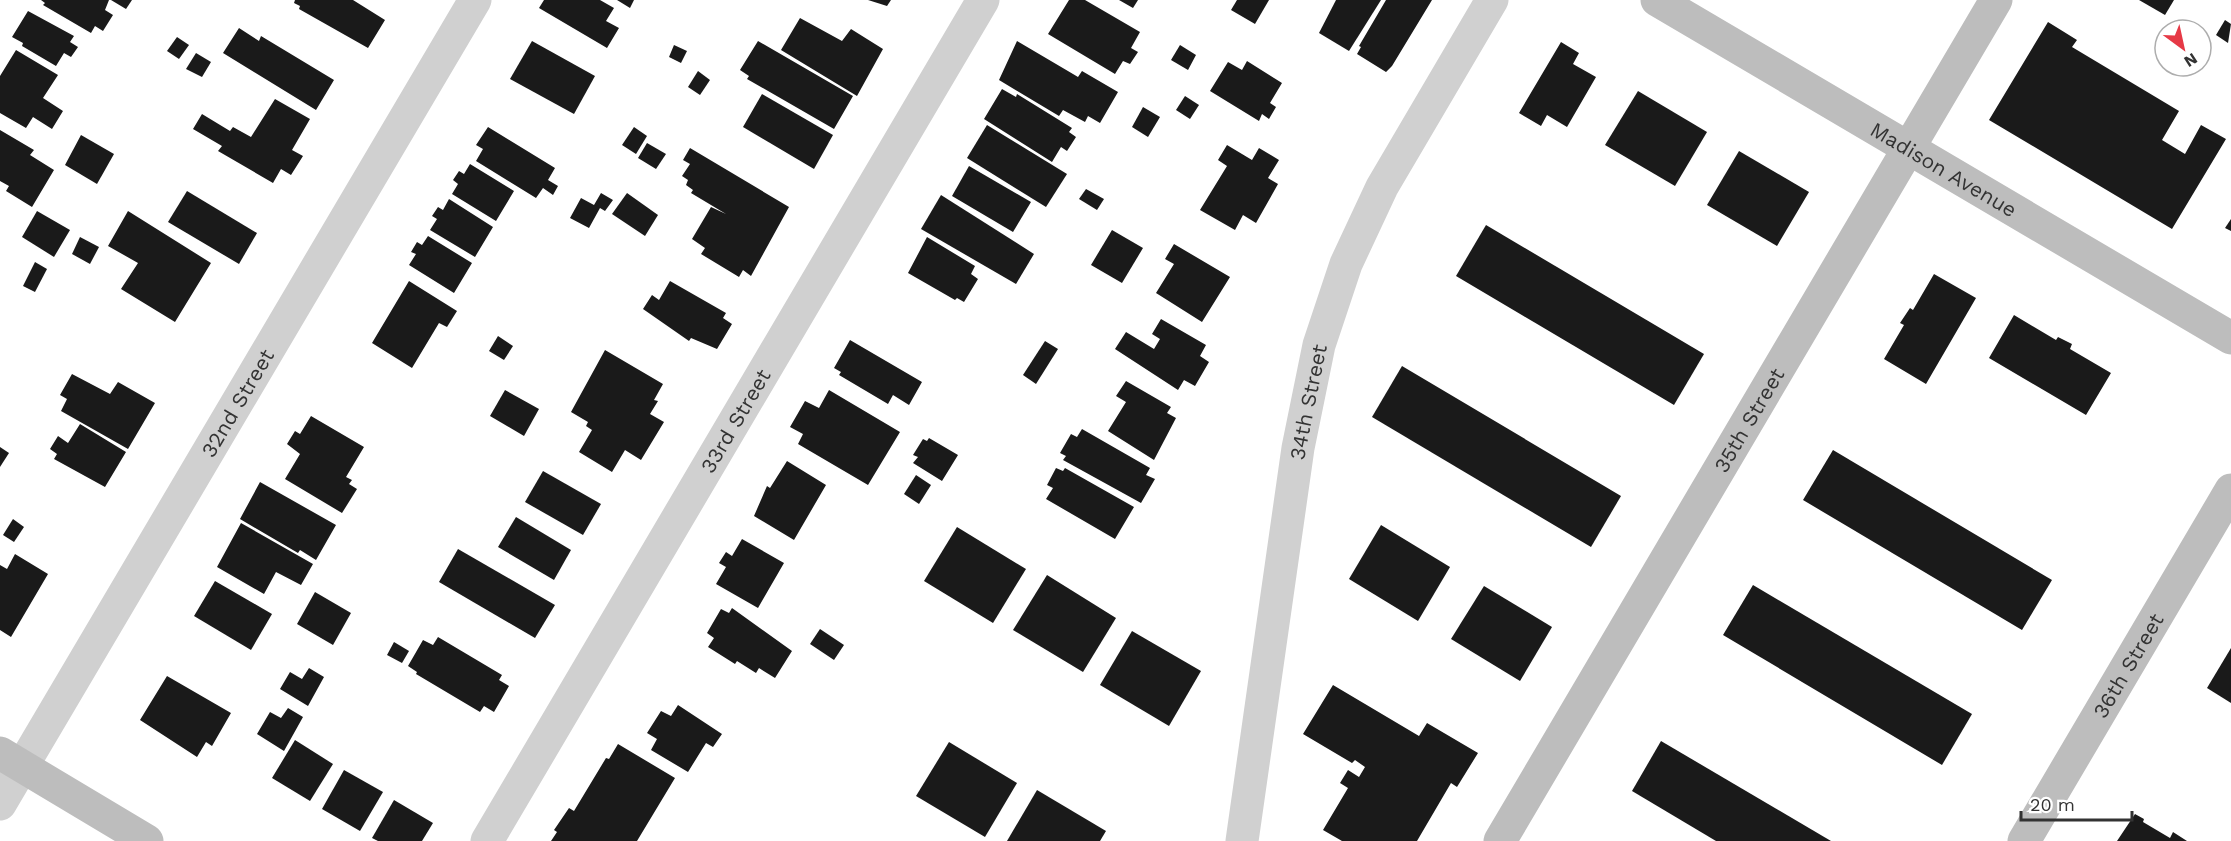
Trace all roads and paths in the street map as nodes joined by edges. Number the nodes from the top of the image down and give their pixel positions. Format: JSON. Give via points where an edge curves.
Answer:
{"nodes":[{"id":1,"x":475,"y":0,"type":"edge"},
{"id":2,"x":983,"y":0,"type":"edge"},
{"id":3,"x":1492,"y":0,"type":"edge"},
{"id":4,"x":1657,"y":0,"type":"edge"},
{"id":5,"x":1996,"y":0,"type":"edge"},
{"id":6,"x":1909,"y":149,"type":"junction"},
{"id":7,"x":2231,"y":338,"type":"edge"},
{"id":8,"x":2231,"y":490,"type":"edge"},
{"id":9,"x":12,"y":760,"type":"edge"},
{"id":10,"x":0,"y":804,"type":"edge"},
{"id":11,"x":147,"y":841,"type":"edge"},
{"id":12,"x":486,"y":841,"type":"edge"},
{"id":13,"x":1242,"y":841,"type":"edge"},
{"id":14,"x":1500,"y":841,"type":"edge"},
{"id":15,"x":2024,"y":841,"type":"edge"}],
"edges":[{"from":1,"to":9,"type":"street","name":"32nd Street"},
{"from":2,"to":12,"type":"street","name":"33rd Street"},
{"from":3,"to":13,"type":"street","name":"34th Street","via":[[1382,187],[1346,264],[1319,345],[1298,448]]},
{"from":4,"to":6,"type":"street","name":"Madison Avenue"},
{"from":5,"to":6,"type":"street","name":"35th Street"},
{"from":6,"to":7,"type":"street","name":"Madison Avenue"},
{"from":6,"to":14,"type":"street","name":"35th Street"},
{"from":8,"to":15,"type":"street","name":"36th Street"},
{"from":9,"to":10,"type":"street","name":"32nd Street"},
{"from":9,"to":11,"type":"street"}]}
